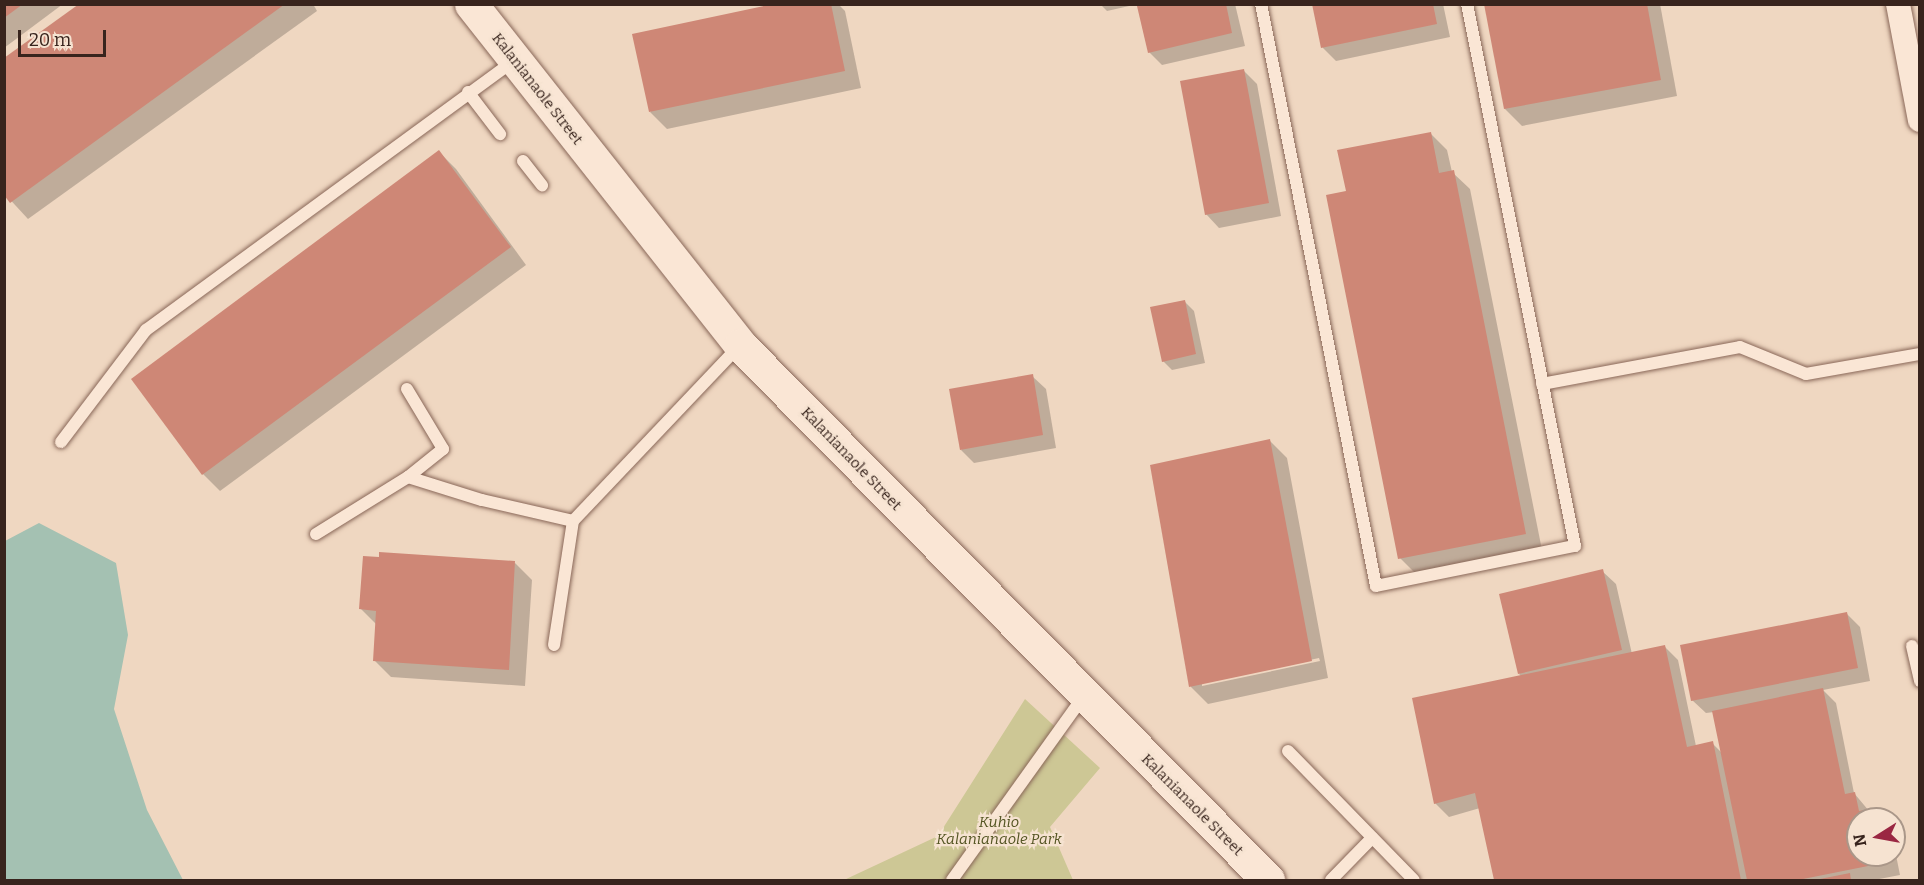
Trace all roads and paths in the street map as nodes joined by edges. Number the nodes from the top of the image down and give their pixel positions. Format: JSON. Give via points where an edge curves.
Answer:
{"nodes":[{"id":1,"x":471,"y":4,"type":"edge"},
{"id":2,"x":1261,"y":4,"type":"edge"},
{"id":3,"x":1467,"y":4,"type":"edge"},
{"id":4,"x":1898,"y":4,"type":"edge"},
{"id":5,"x":514,"y":59,"type":"junction"},
{"id":6,"x":468,"y":92,"type":"junction"},
{"id":7,"x":1920,"y":120,"type":"edge"},
{"id":8,"x":500,"y":134,"type":"dead end"},
{"id":9,"x":523,"y":161,"type":"dead end"},
{"id":10,"x":542,"y":185,"type":"dead end"},
{"id":11,"x":740,"y":345,"type":"junction"},
{"id":12,"x":1920,"y":354,"type":"edge"},
{"id":13,"x":1542,"y":384,"type":"junction"},
{"id":14,"x":406,"y":389,"type":"dead end"},
{"id":15,"x":61,"y":442,"type":"dead end"},
{"id":16,"x":408,"y":477,"type":"junction"},
{"id":17,"x":573,"y":521,"type":"junction"},
{"id":18,"x":316,"y":534,"type":"dead end"},
{"id":19,"x":555,"y":645,"type":"dead end"},
{"id":20,"x":1912,"y":646,"type":"dead end"},
{"id":21,"x":1920,"y":681,"type":"edge"},
{"id":22,"x":1083,"y":697,"type":"junction"},
{"id":23,"x":1288,"y":751,"type":"dead end"},
{"id":24,"x":1372,"y":838,"type":"junction"},
{"id":25,"x":952,"y":880,"type":"edge"},
{"id":26,"x":1268,"y":880,"type":"edge"},
{"id":27,"x":1331,"y":880,"type":"edge"},
{"id":28,"x":1414,"y":880,"type":"edge"}],
"edges":[{"from":1,"to":5,"type":"main road","name":"Kalanianaole Street"},
{"from":2,"to":13,"type":"lane","via":[[1376,586],[1575,546]]},
{"from":3,"to":13,"type":"lane"},
{"from":4,"to":7,"type":"street"},
{"from":5,"to":6,"type":"lane"},
{"from":5,"to":11,"type":"main road","name":"Kalanianaole Street"},
{"from":6,"to":8,"type":"lane"},
{"from":6,"to":15,"type":"lane","via":[[146,330]]},
{"from":9,"to":10,"type":"lane"},
{"from":11,"to":17,"type":"lane"},
{"from":11,"to":22,"type":"main road","name":"Kalanianaole Street"},
{"from":12,"to":13,"type":"lane","via":[[1806,374],[1740,346]]},
{"from":14,"to":16,"type":"lane","via":[[443,449]]},
{"from":16,"to":17,"type":"lane","via":[[482,500]]},
{"from":16,"to":18,"type":"lane"},
{"from":17,"to":19,"type":"lane"},
{"from":20,"to":21,"type":"lane"},
{"from":22,"to":25,"type":"lane"},
{"from":22,"to":26,"type":"main road","name":"Kalanianaole Street"},
{"from":23,"to":24,"type":"lane"},
{"from":24,"to":27,"type":"lane"},
{"from":24,"to":28,"type":"lane"}]}
